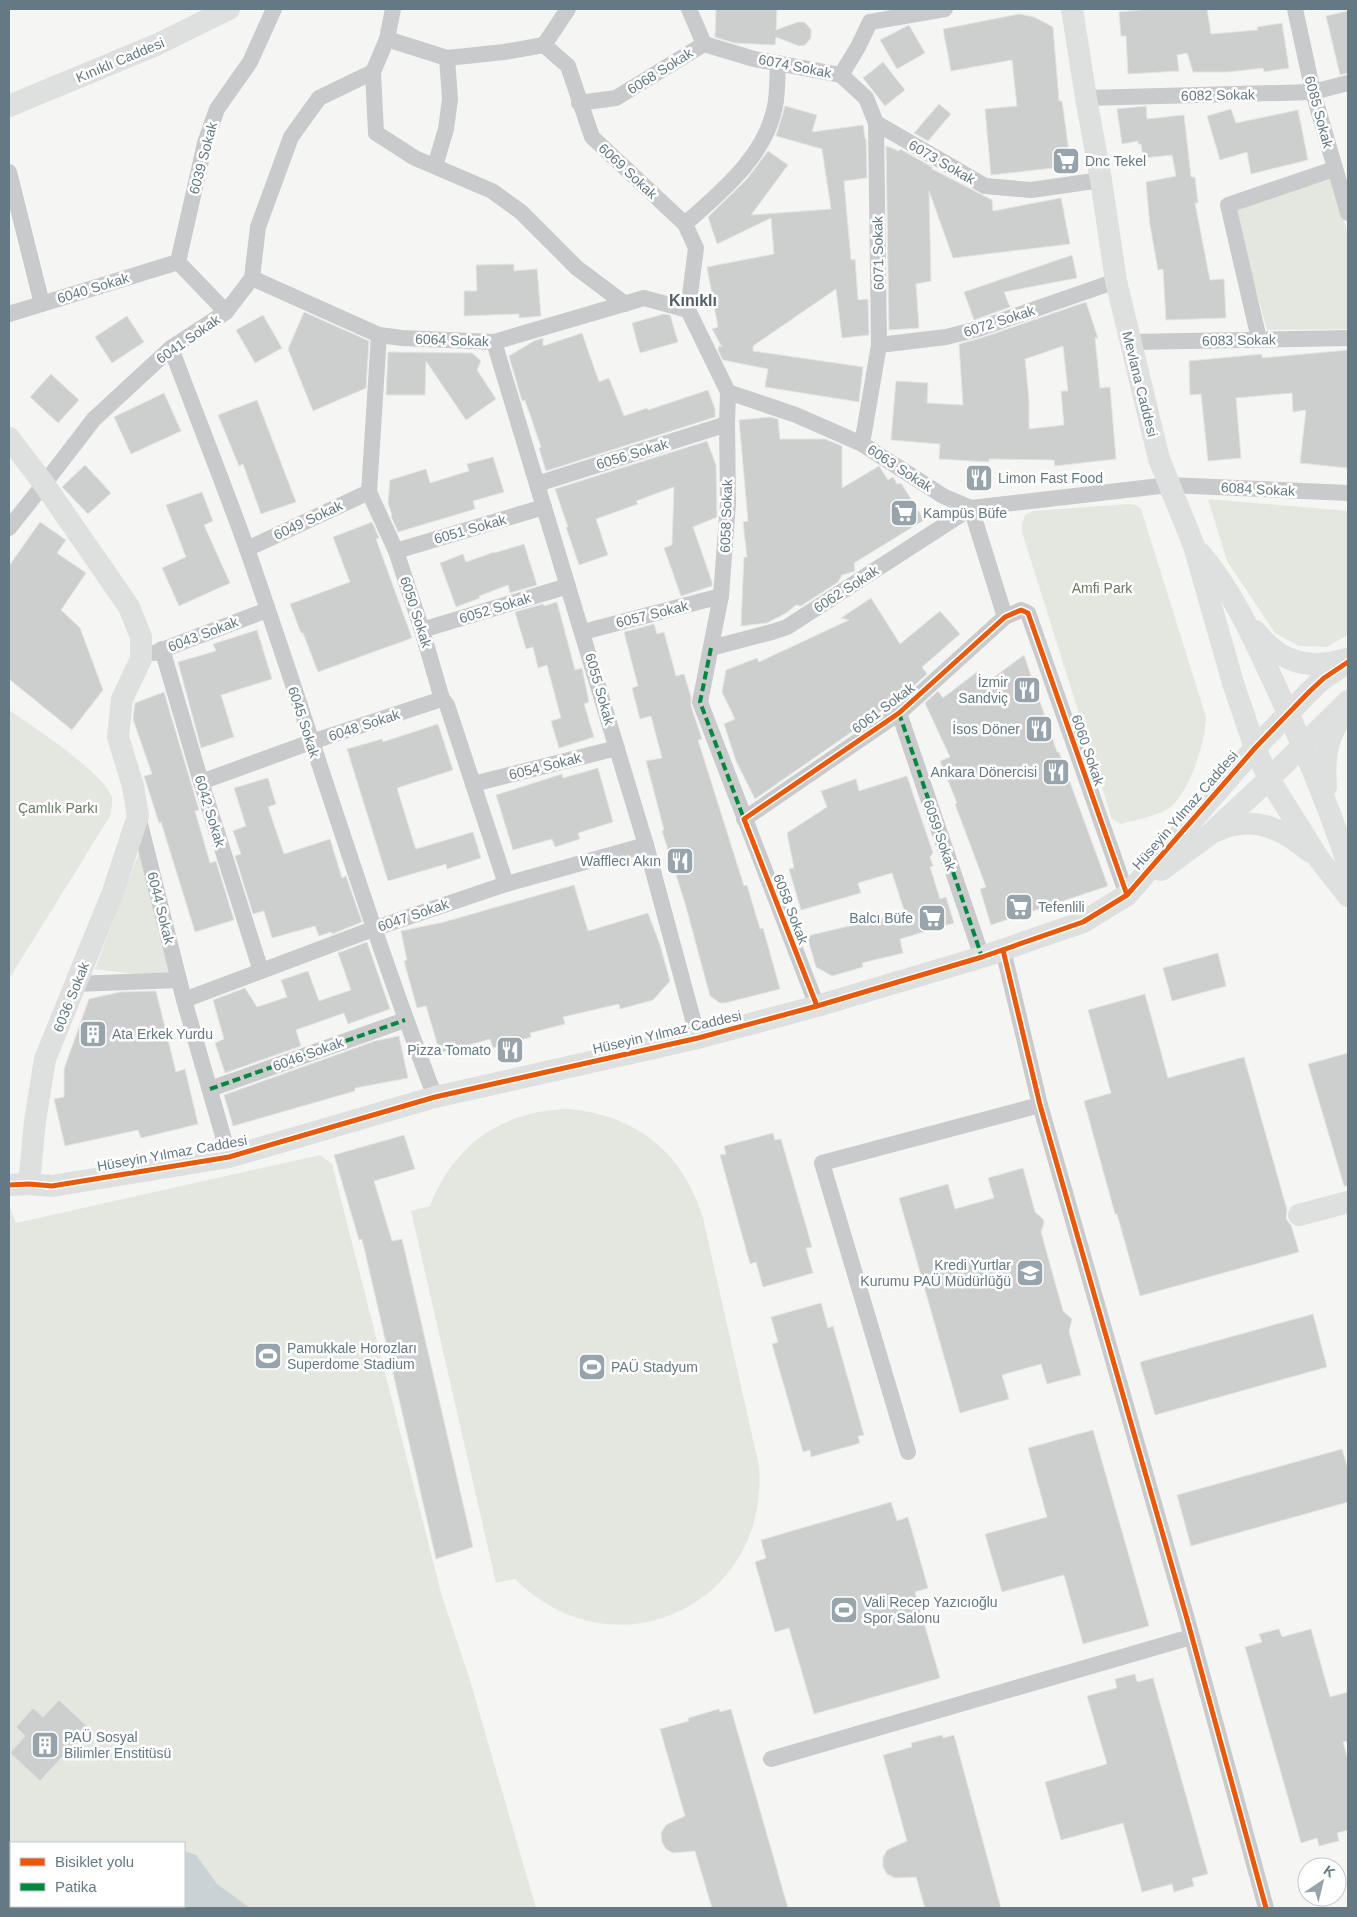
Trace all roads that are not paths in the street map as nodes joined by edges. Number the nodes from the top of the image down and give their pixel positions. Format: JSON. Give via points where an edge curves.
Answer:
{"nodes":[{"id":1,"x":228,"y":9,"type":"edge"},
{"id":2,"x":274,"y":9,"type":"edge"},
{"id":3,"x":393,"y":9,"type":"edge"},
{"id":4,"x":568,"y":9,"type":"edge"},
{"id":5,"x":689,"y":9,"type":"edge"},
{"id":6,"x":945,"y":9,"type":"edge"},
{"id":7,"x":1072,"y":9,"type":"edge"},
{"id":8,"x":1295,"y":9,"type":"edge"},
{"id":9,"x":872,"y":15,"type":"edge"},
{"id":10,"x":386,"y":40,"type":"junction"},
{"id":11,"x":704,"y":44,"type":"junction"},
{"id":12,"x":544,"y":45,"type":"junction"},
{"id":13,"x":447,"y":58,"type":"junction"},
{"id":14,"x":778,"y":63,"type":"junction"},
{"id":15,"x":373,"y":72,"type":"junction"},
{"id":16,"x":841,"y":74,"type":"junction"},
{"id":17,"x":1348,"y":83,"type":"edge"},
{"id":18,"x":1313,"y":92,"type":"junction"},
{"id":19,"x":1086,"y":98,"type":"junction"},
{"id":20,"x":579,"y":103,"type":"junction"},
{"id":21,"x":9,"y":106,"type":"edge"},
{"id":22,"x":876,"y":123,"type":"junction"},
{"id":23,"x":435,"y":166,"type":"junction"},
{"id":24,"x":1334,"y":169,"type":"junction"},
{"id":25,"x":9,"y":172,"type":"edge"},
{"id":26,"x":1101,"y":180,"type":"junction"},
{"id":27,"x":1348,"y":213,"type":"edge"},
{"id":28,"x":685,"y":224,"type":"junction"},
{"id":29,"x":178,"y":262,"type":"junction"},
{"id":30,"x":252,"y":278,"type":"junction"},
{"id":31,"x":1116,"y":281,"type":"junction"},
{"id":32,"x":42,"y":304,"type":"junction"},
{"id":33,"x":625,"y":304,"type":"junction"},
{"id":34,"x":688,"y":310,"type":"junction"},
{"id":35,"x":226,"y":312,"type":"junction"},
{"id":36,"x":9,"y":314,"type":"edge"},
{"id":37,"x":379,"y":335,"type":"junction"},
{"id":38,"x":1348,"y":338,"type":"edge"},
{"id":39,"x":1259,"y":340,"type":"junction"},
{"id":40,"x":494,"y":342,"type":"junction"},
{"id":41,"x":1130,"y":342,"type":"junction"},
{"id":42,"x":879,"y":345,"type":"junction"},
{"id":43,"x":171,"y":348,"type":"junction"},
{"id":44,"x":728,"y":392,"type":"junction"},
{"id":45,"x":727,"y":424,"type":"junction"},
{"id":46,"x":9,"y":438,"type":"edge"},
{"id":47,"x":862,"y":444,"type":"junction"},
{"id":48,"x":44,"y":484,"type":"junction"},
{"id":49,"x":537,"y":484,"type":"junction"},
{"id":50,"x":1169,"y":485,"type":"junction"},
{"id":51,"x":369,"y":492,"type":"junction"},
{"id":52,"x":1348,"y":493,"type":"edge"},
{"id":53,"x":544,"y":507,"type":"junction"},
{"id":54,"x":971,"y":508,"type":"junction"},
{"id":55,"x":9,"y":528,"type":"edge"},
{"id":56,"x":1194,"y":546,"type":"junction"},
{"id":57,"x":247,"y":549,"type":"junction"},
{"id":58,"x":396,"y":551,"type":"junction"},
{"id":59,"x":568,"y":586,"type":"junction"},
{"id":60,"x":721,"y":596,"type":"junction"},
{"id":61,"x":267,"y":610,"type":"junction"},
{"id":62,"x":1005,"y":617,"type":"junction"},
{"id":63,"x":1246,"y":621,"type":"junction"},
{"id":64,"x":422,"y":630,"type":"junction"},
{"id":65,"x":583,"y":632,"type":"junction"},
{"id":66,"x":711,"y":648,"type":"junction"},
{"id":67,"x":162,"y":649,"type":"junction"},
{"id":68,"x":1348,"y":658,"type":"edge"},
{"id":69,"x":141,"y":660,"type":"junction"},
{"id":70,"x":1348,"y":662,"type":"edge"},
{"id":71,"x":442,"y":699,"type":"junction"},
{"id":72,"x":1348,"y":702,"type":"edge"},
{"id":73,"x":1348,"y":706,"type":"edge"},
{"id":74,"x":899,"y":713,"type":"junction"},
{"id":75,"x":1289,"y":713,"type":"junction"},
{"id":76,"x":311,"y":742,"type":"junction"},
{"id":77,"x":1304,"y":745,"type":"junction"},
{"id":78,"x":617,"y":748,"type":"junction"},
{"id":79,"x":1255,"y":748,"type":"junction"},
{"id":80,"x":1269,"y":779,"type":"junction"},
{"id":81,"x":201,"y":782,"type":"junction"},
{"id":82,"x":473,"y":784,"type":"junction"},
{"id":83,"x":1327,"y":802,"type":"junction"},
{"id":84,"x":138,"y":816,"type":"junction"},
{"id":85,"x":744,"y":820,"type":"junction"},
{"id":86,"x":1209,"y":835,"type":"junction"},
{"id":87,"x":646,"y":846,"type":"junction"},
{"id":88,"x":1319,"y":859,"type":"junction"},
{"id":89,"x":1348,"y":865,"type":"edge"},
{"id":90,"x":506,"y":884,"type":"junction"},
{"id":91,"x":1127,"y":894,"type":"junction"},
{"id":92,"x":1348,"y":896,"type":"edge"},
{"id":93,"x":373,"y":929,"type":"junction"},
{"id":94,"x":1003,"y":950,"type":"junction"},
{"id":95,"x":982,"y":957,"type":"junction"},
{"id":96,"x":261,"y":971,"type":"junction"},
{"id":97,"x":179,"y":980,"type":"junction"},
{"id":98,"x":75,"y":984,"type":"junction"},
{"id":99,"x":184,"y":1000,"type":"junction"},
{"id":100,"x":817,"y":1006,"type":"junction"},
{"id":101,"x":405,"y":1020,"type":"junction"},
{"id":102,"x":698,"y":1038,"type":"junction"},
{"id":103,"x":210,"y":1089,"type":"junction"},
{"id":104,"x":435,"y":1097,"type":"junction"},
{"id":105,"x":1040,"y":1105,"type":"junction"},
{"id":106,"x":230,"y":1157,"type":"junction"},
{"id":107,"x":19,"y":1184,"type":"edge"},
{"id":108,"x":1348,"y":1202,"type":"edge"},
{"id":109,"x":1299,"y":1215,"type":"dead end"},
{"id":110,"x":908,"y":1452,"type":"dead end"},
{"id":111,"x":1192,"y":1637,"type":"junction"},
{"id":112,"x":771,"y":1759,"type":"dead end"},
{"id":113,"x":1266,"y":1908,"type":"edge"}],
"edges":[{"from":1,"to":21,"type":"street","name":"Kınıklı Caddesi","via":[[156,45]]},
{"from":2,"to":29,"type":"street","name":"6039 Sokak","via":[[250,62],[217,109],[205,142]]},
{"from":3,"to":10,"type":"street"},
{"from":4,"to":12,"type":"street"},
{"from":5,"to":11,"type":"street","name":"6068 Sokak"},
{"from":6,"to":9,"type":"street","name":"6074 Sokak"},
{"from":7,"to":19,"type":"street","name":"Mevlana Caddesi"},
{"from":8,"to":18,"type":"street","name":"6085 Sokak"},
{"from":9,"to":16,"type":"street","name":"6074 Sokak"},
{"from":10,"to":13,"type":"street"},
{"from":10,"to":15,"type":"street"},
{"from":11,"to":14,"type":"street","name":"6074 Sokak"},
{"from":11,"to":20,"type":"street","name":"6068 Sokak","via":[[616,98]]},
{"from":12,"to":13,"type":"street"},
{"from":12,"to":20,"type":"street","name":"6069 Sokak","via":[[568,66]]},
{"from":13,"to":23,"type":"street","via":[[450,99],[446,129]]},
{"from":14,"to":16,"type":"street","name":"6074 Sokak"},
{"from":14,"to":28,"type":"street","via":[[775,106],[763,140],[741,171]]},
{"from":15,"to":23,"type":"street","via":[[376,133],[415,158]]},
{"from":15,"to":30,"type":"street","via":[[319,98],[291,136],[258,227]]},
{"from":16,"to":22,"type":"street","name":"6071 Sokak","via":[[866,98]]},
{"from":17,"to":18,"type":"street","name":"6082 Sokak"},
{"from":18,"to":19,"type":"street","name":"6082 Sokak"},
{"from":18,"to":24,"type":"street","name":"6085 Sokak"},
{"from":19,"to":26,"type":"street","name":"Mevlana Caddesi"},
{"from":20,"to":28,"type":"street","name":"6069 Sokak","via":[[592,137]]},
{"from":22,"to":26,"type":"street","name":"6073 Sokak","via":[[985,186],[1031,190]]},
{"from":22,"to":42,"type":"street","name":"6071 Sokak"},
{"from":23,"to":33,"type":"street","via":[[492,191],[521,212],[577,268]]},
{"from":24,"to":27,"type":"street","name":"6085 Sokak"},
{"from":24,"to":39,"type":"street","via":[[1228,206]]},
{"from":25,"to":32,"type":"street"},
{"from":26,"to":31,"type":"street","name":"Mevlana Caddesi"},
{"from":28,"to":34,"type":"street","name":"6069 Sokak","via":[[696,248]]},
{"from":29,"to":32,"type":"street","name":"6040 Sokak"},
{"from":29,"to":35,"type":"street"},
{"from":30,"to":35,"type":"street","name":"6041 Sokak"},
{"from":30,"to":37,"type":"street","name":"6064 Sokak"},
{"from":31,"to":41,"type":"street","name":"Mevlana Caddesi"},
{"from":31,"to":42,"type":"street","name":"6072 Sokak","via":[[978,329],[946,337]]},
{"from":32,"to":36,"type":"street","name":"6040 Sokak"},
{"from":33,"to":34,"type":"street","name":"6064 Sokak","via":[[644,298]]},
{"from":33,"to":40,"type":"street","name":"6064 Sokak"},
{"from":34,"to":44,"type":"street"},
{"from":35,"to":43,"type":"street","name":"6041 Sokak"},
{"from":37,"to":40,"type":"street","name":"6064 Sokak"},
{"from":37,"to":51,"type":"street","name":"6050 Sokak"},
{"from":38,"to":39,"type":"street","name":"6083 Sokak"},
{"from":39,"to":41,"type":"street","name":"6083 Sokak"},
{"from":40,"to":49,"type":"street","name":"6055 Sokak"},
{"from":41,"to":50,"type":"street","name":"Mevlana Caddesi","via":[[1159,459]]},
{"from":42,"to":47,"type":"street","name":"6071 Sokak"},
{"from":43,"to":48,"type":"street","name":"6041 Sokak","via":[[94,418]]},
{"from":43,"to":57,"type":"street","name":"6045 Sokak"},
{"from":44,"to":45,"type":"street","name":"6058 Sokak"},
{"from":44,"to":47,"type":"street","name":"6063 Sokak","via":[[796,415]]},
{"from":45,"to":49,"type":"street","name":"6056 Sokak"},
{"from":45,"to":60,"type":"street","name":"6058 Sokak","via":[[728,503]]},
{"from":46,"to":48,"type":"street"},
{"from":47,"to":54,"type":"street","name":"6063 Sokak","via":[[943,496]]},
{"from":48,"to":55,"type":"street","name":"6041 Sokak"},
{"from":48,"to":69,"type":"street","via":[[129,607],[141,637]]},
{"from":49,"to":53,"type":"street","name":"6055 Sokak"},
{"from":50,"to":52,"type":"street","name":"6084 Sokak"},
{"from":50,"to":54,"type":"street","name":"6063 Sokak"},
{"from":50,"to":56,"type":"street","name":"Mevlana Caddesi"},
{"from":51,"to":57,"type":"street","name":"6049 Sokak"},
{"from":51,"to":58,"type":"street","name":"6050 Sokak"},
{"from":53,"to":58,"type":"street","name":"6051 Sokak"},
{"from":53,"to":59,"type":"street","name":"6055 Sokak"},
{"from":54,"to":62,"type":"street"},
{"from":54,"to":66,"type":"street","name":"6062 Sokak","via":[[787,627]]},
{"from":56,"to":63,"type":"street"},
{"from":56,"to":79,"type":"street","name":"Mevlana Caddesi"},
{"from":57,"to":61,"type":"street","name":"6045 Sokak"},
{"from":58,"to":64,"type":"street","name":"6050 Sokak"},
{"from":59,"to":64,"type":"street","name":"6052 Sokak"},
{"from":59,"to":65,"type":"street","name":"6055 Sokak"},
{"from":60,"to":65,"type":"street","name":"6057 Sokak"},
{"from":60,"to":66,"type":"street","name":"6058 Sokak"},
{"from":61,"to":67,"type":"street","name":"6043 Sokak"},
{"from":61,"to":76,"type":"street","name":"6045 Sokak"},
{"from":62,"to":74,"type":"street","name":"6061 Sokak"},
{"from":62,"to":91,"type":"street","name":"6060 Sokak","via":[[1021,610],[1028,613]]},
{"from":63,"to":68,"type":"street","via":[[1269,646],[1298,663],[1312,665]]},
{"from":63,"to":75,"type":"street"},
{"from":64,"to":71,"type":"street","name":"6050 Sokak"},
{"from":65,"to":78,"type":"street","name":"6055 Sokak"},
{"from":66,"to":85,"type":"street","name":"6058 Sokak","via":[[700,702]]},
{"from":67,"to":69,"type":"street","name":"6043 Sokak"},
{"from":67,"to":81,"type":"street","name":"6042 Sokak"},
{"from":69,"to":84,"type":"street","name":"6044 Sokak","via":[[122,699],[118,737],[133,786]]},
{"from":70,"to":75,"type":"street","via":[[1324,678]]},
{"from":71,"to":76,"type":"street","name":"6048 Sokak"},
{"from":71,"to":82,"type":"street","name":"6050 Sokak","via":[[447,705]]},
{"from":72,"to":77,"type":"street"},
{"from":73,"to":83,"type":"street","via":[[1326,750]]},
{"from":74,"to":85,"type":"street","name":"6061 Sokak"},
{"from":74,"to":95,"type":"street","name":"6059 Sokak"},
{"from":75,"to":77,"type":"street"},
{"from":75,"to":79,"type":"street","name":"Hüseyin Yılmaz Caddesi"},
{"from":76,"to":81,"type":"street","name":"6048 Sokak"},
{"from":76,"to":93,"type":"street","name":"6045 Sokak"},
{"from":77,"to":80,"type":"street"},
{"from":77,"to":83,"type":"street"},
{"from":78,"to":82,"type":"street","name":"6054 Sokak"},
{"from":78,"to":87,"type":"street","name":"6055 Sokak"},
{"from":79,"to":80,"type":"street","name":"Mevlana Caddesi"},
{"from":79,"to":91,"type":"street","name":"Hüseyin Yılmaz Caddesi"},
{"from":80,"to":86,"type":"street"},
{"from":80,"to":88,"type":"street","name":"Mevlana Caddesi"},
{"from":81,"to":96,"type":"street","name":"6042 Sokak"},
{"from":82,"to":90,"type":"street","name":"6050 Sokak"},
{"from":83,"to":89,"type":"street"},
{"from":84,"to":97,"type":"street","name":"6044 Sokak"},
{"from":84,"to":98,"type":"street","name":"6036 Sokak","via":[[113,892]]},
{"from":85,"to":100,"type":"street","name":"6058 Sokak"},
{"from":86,"to":88,"type":"street","via":[[1235,824],[1261,824],[1300,843]]},
{"from":86,"to":91,"type":"street"},
{"from":87,"to":90,"type":"street","name":"6047 Sokak"},
{"from":87,"to":102,"type":"street","name":"6055 Sokak"},
{"from":88,"to":92,"type":"street"},
{"from":90,"to":93,"type":"street","name":"6047 Sokak"},
{"from":91,"to":94,"type":"street","name":"Hüseyin Yılmaz Caddesi","via":[[1083,922]]},
{"from":93,"to":96,"type":"street","name":"6047 Sokak"},
{"from":93,"to":101,"type":"street","name":"6045 Sokak"},
{"from":94,"to":95,"type":"street","name":"Hüseyin Yılmaz Caddesi"},
{"from":94,"to":105,"type":"street"},
{"from":95,"to":100,"type":"street","name":"Hüseyin Yılmaz Caddesi"},
{"from":96,"to":99,"type":"street","name":"6047 Sokak"},
{"from":97,"to":98,"type":"street"},
{"from":97,"to":99,"type":"street","name":"6044 Sokak"},
{"from":98,"to":107,"type":"street","name":"6036 Sokak","via":[[46,1060]]},
{"from":99,"to":103,"type":"street","name":"6044 Sokak"},
{"from":100,"to":102,"type":"street","name":"Hüseyin Yılmaz Caddesi"},
{"from":101,"to":103,"type":"street","name":"6046 Sokak"},
{"from":101,"to":104,"type":"street","name":"6045 Sokak"},
{"from":102,"to":104,"type":"street","name":"Hüseyin Yılmaz Caddesi"},
{"from":103,"to":106,"type":"street","name":"6044 Sokak"},
{"from":104,"to":106,"type":"street","name":"Hüseyin Yılmaz Caddesi"},
{"from":105,"to":110,"type":"street","via":[[822,1163]]},
{"from":105,"to":111,"type":"street"},
{"from":106,"to":107,"type":"street","name":"Hüseyin Yılmaz Caddesi","via":[[52,1186]]},
{"from":108,"to":109,"type":"street"},
{"from":111,"to":112,"type":"street"},
{"from":111,"to":113,"type":"street"}]}
